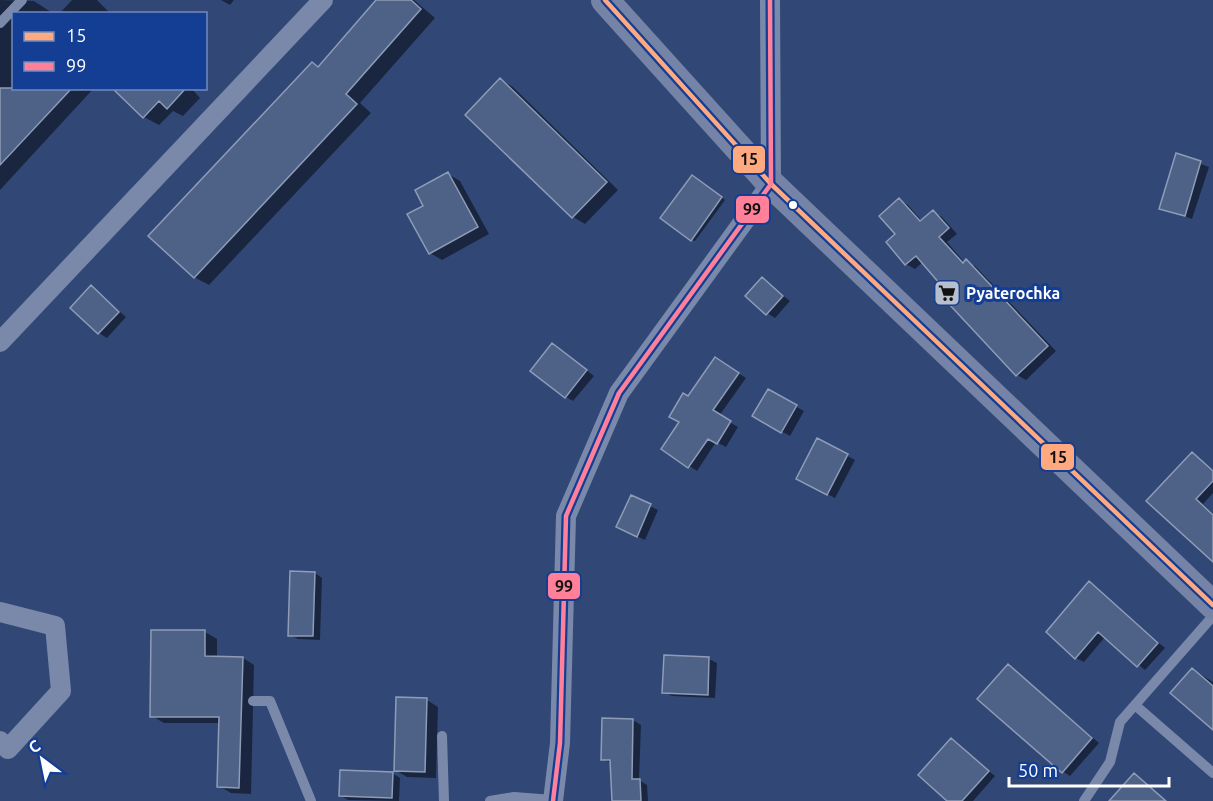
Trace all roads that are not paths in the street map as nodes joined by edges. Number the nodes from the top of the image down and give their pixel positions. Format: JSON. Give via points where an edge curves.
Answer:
{"nodes":[{"id":1,"x":22,"y":0,"type":"edge"},
{"id":2,"x":605,"y":0,"type":"edge"},
{"id":3,"x":771,"y":0,"type":"edge"},
{"id":4,"x":313,"y":3,"type":"edge"},
{"id":5,"x":0,"y":23,"type":"edge"},
{"id":6,"x":771,"y":184,"type":"junction"},
{"id":7,"x":0,"y":342,"type":"edge"},
{"id":8,"x":1213,"y":605,"type":"edge"},
{"id":9,"x":0,"y":612,"type":"edge"},
{"id":10,"x":1213,"y":616,"type":"edge"},
{"id":11,"x":253,"y":701,"type":"dead end"},
{"id":12,"x":1136,"y":705,"type":"junction"},
{"id":13,"x":442,"y":736,"type":"dead end"},
{"id":14,"x":0,"y":741,"type":"edge"},
{"id":15,"x":1213,"y":773,"type":"edge"},
{"id":16,"x":553,"y":800,"type":"edge"},
{"id":17,"x":311,"y":801,"type":"edge"},
{"id":18,"x":444,"y":801,"type":"edge"},
{"id":19,"x":490,"y":801,"type":"edge"},
{"id":20,"x":1084,"y":801,"type":"edge"}],
"edges":[{"from":1,"to":5,"type":"lane"},
{"from":2,"to":6,"type":"main road"},
{"from":3,"to":6,"type":"street"},
{"from":4,"to":7,"type":"street"},
{"from":6,"to":8,"type":"main road"},
{"from":6,"to":16,"type":"street","via":[[619,393],[566,516],[560,743]]},
{"from":9,"to":14,"type":"street","via":[[55,626],[61,691],[8,749]]},
{"from":10,"to":12,"type":"lane"},
{"from":11,"to":17,"type":"lane","via":[[270,701]]},
{"from":12,"to":15,"type":"lane"},
{"from":12,"to":20,"type":"lane","via":[[1120,722],[1110,762]]},
{"from":13,"to":18,"type":"lane"},
{"from":16,"to":19,"type":"lane","via":[[514,797]]}]}
